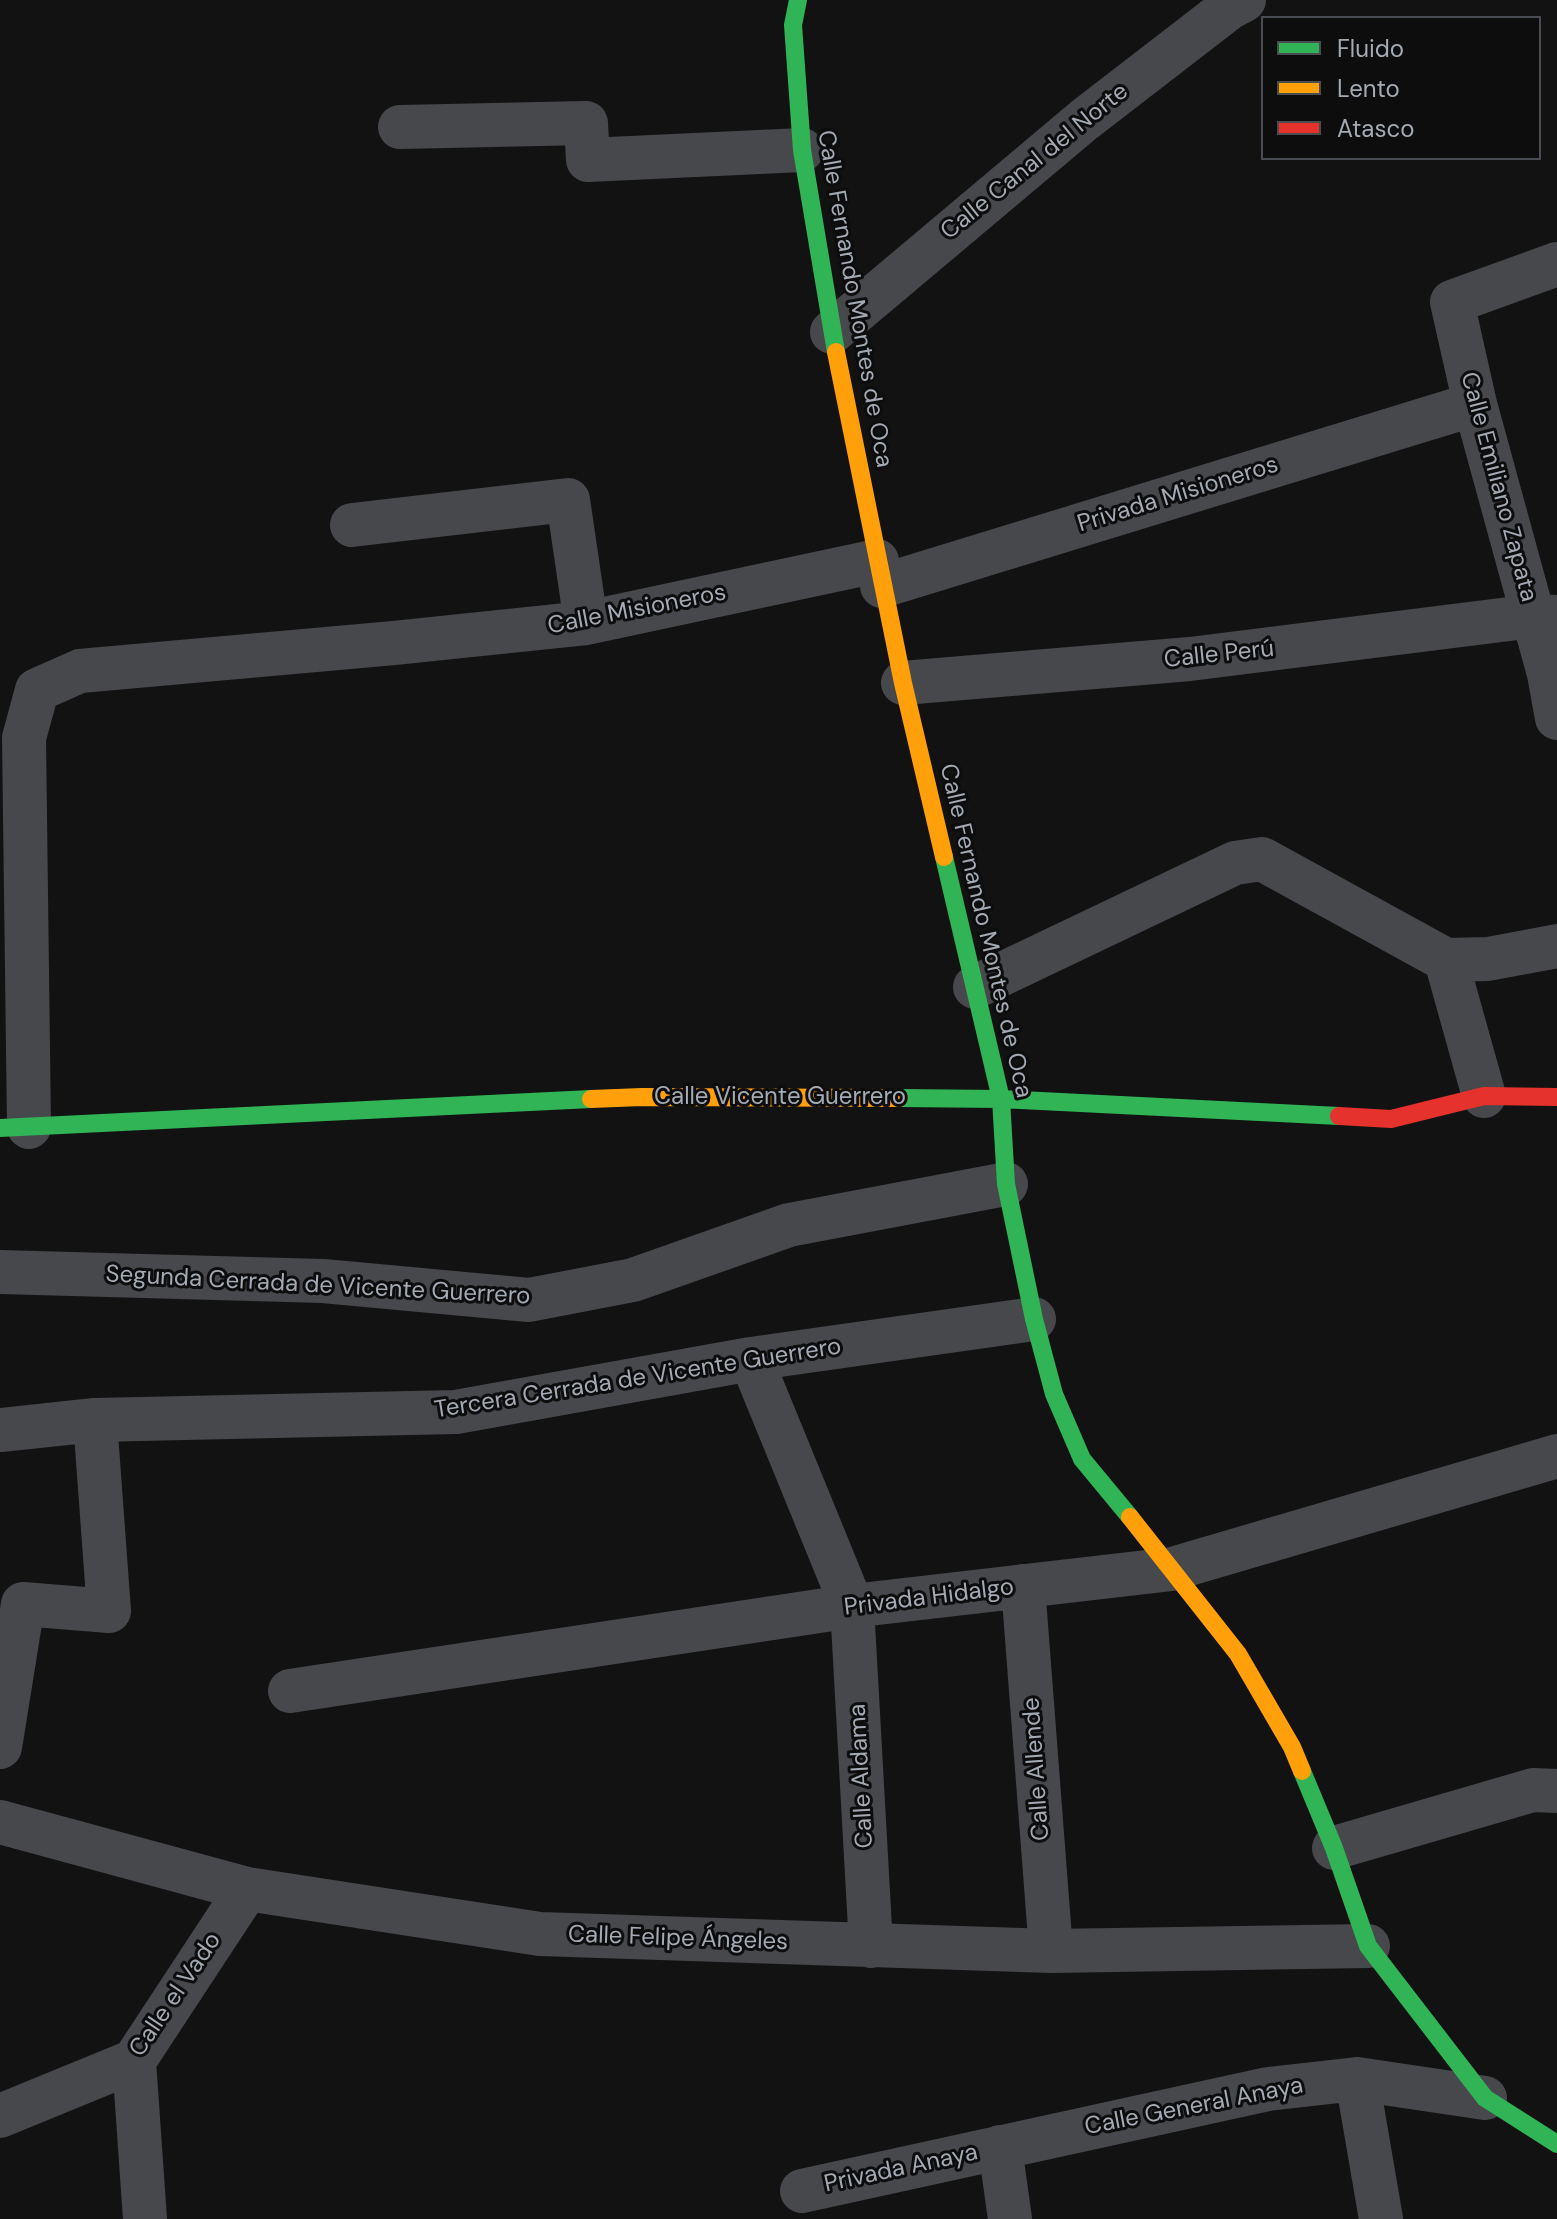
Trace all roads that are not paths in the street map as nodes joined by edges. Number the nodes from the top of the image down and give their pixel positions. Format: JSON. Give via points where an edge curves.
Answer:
{"nodes":[{"id":1,"x":798,"y":0,"type":"edge"},
{"id":2,"x":1244,"y":0,"type":"edge"},
{"id":3,"x":400,"y":127,"type":"dead end"},
{"id":4,"x":802,"y":150,"type":"junction"},
{"id":5,"x":1557,"y":264,"type":"edge"},
{"id":6,"x":832,"y":332,"type":"junction"},
{"id":7,"x":1475,"y":404,"type":"junction"},
{"id":8,"x":352,"y":525,"type":"dead end"},
{"id":9,"x":879,"y":574,"type":"junction"},
{"id":10,"x":1545,"y":617,"type":"edge"},
{"id":11,"x":586,"y":623,"type":"junction"},
{"id":12,"x":903,"y":683,"type":"junction"},
{"id":13,"x":1557,"y":718,"type":"edge"},
{"id":14,"x":1557,"y":946,"type":"edge"},
{"id":15,"x":1446,"y":960,"type":"junction"},
{"id":16,"x":975,"y":987,"type":"junction"},
{"id":17,"x":1484,"y":1096,"type":"junction"},
{"id":18,"x":1557,"y":1097,"type":"edge"},
{"id":19,"x":1001,"y":1099,"type":"junction"},
{"id":20,"x":15,"y":1127,"type":"edge"},
{"id":21,"x":1006,"y":1184,"type":"junction"},
{"id":22,"x":0,"y":1272,"type":"edge"},
{"id":23,"x":1034,"y":1319,"type":"junction"},
{"id":24,"x":751,"y":1359,"type":"junction"},
{"id":25,"x":95,"y":1420,"type":"junction"},
{"id":26,"x":0,"y":1430,"type":"edge"},
{"id":27,"x":1557,"y":1456,"type":"edge"},
{"id":28,"x":1172,"y":1569,"type":"junction"},
{"id":29,"x":1023,"y":1586,"type":"junction"},
{"id":30,"x":852,"y":1606,"type":"junction"},
{"id":31,"x":290,"y":1691,"type":"dead end"},
{"id":32,"x":0,"y":1747,"type":"edge"},
{"id":33,"x":1557,"y":1791,"type":"edge"},
{"id":34,"x":0,"y":1822,"type":"edge"},
{"id":35,"x":1334,"y":1848,"type":"junction"},
{"id":36,"x":247,"y":1889,"type":"junction"},
{"id":37,"x":871,"y":1946,"type":"junction"},
{"id":38,"x":1368,"y":1946,"type":"junction"},
{"id":39,"x":1051,"y":1951,"type":"junction"},
{"id":40,"x":134,"y":2061,"type":"junction"},
{"id":41,"x":1357,"y":2079,"type":"junction"},
{"id":42,"x":1485,"y":2098,"type":"junction"},
{"id":43,"x":0,"y":2116,"type":"edge"},
{"id":44,"x":1557,"y":2144,"type":"edge"},
{"id":45,"x":1000,"y":2147,"type":"junction"},
{"id":46,"x":802,"y":2191,"type":"dead end"},
{"id":47,"x":145,"y":2219,"type":"edge"},
{"id":48,"x":1010,"y":2219,"type":"edge"},
{"id":49,"x":1381,"y":2219,"type":"edge"}],
"edges":[{"from":1,"to":4,"type":"street","name":"Calle Fernando Montes de Oca","via":[[793,25]]},
{"from":2,"to":6,"type":"street","name":"Calle Canal del Norte","via":[[1084,120]]},
{"from":3,"to":4,"type":"street","via":[[586,123],[588,160]]},
{"from":4,"to":6,"type":"street","name":"Calle Fernando Montes de Oca"},
{"from":5,"to":7,"type":"street","name":"Calle Emiliano Zapata","via":[[1452,302]]},
{"from":6,"to":9,"type":"street","name":"Calle Fernando Montes de Oca"},
{"from":7,"to":9,"type":"street","name":"Privada Misioneros"},
{"from":7,"to":10,"type":"street","name":"Calle Emiliano Zapata"},
{"from":8,"to":11,"type":"street","via":[[568,500]]},
{"from":9,"to":11,"type":"street","name":"Calle Misioneros"},
{"from":9,"to":12,"type":"street","name":"Calle Fernando Montes de Oca"},
{"from":10,"to":12,"type":"street","name":"Calle Perú","via":[[1190,659]]},
{"from":10,"to":13,"type":"street","name":"Calle Emiliano Zapata"},
{"from":11,"to":20,"type":"street","name":"Calle Misioneros","via":[[80,671],[37,690],[24,738]]},
{"from":12,"to":16,"type":"street","name":"Calle Fernando Montes de Oca"},
{"from":14,"to":15,"type":"street","via":[[1488,959]]},
{"from":15,"to":16,"type":"street","via":[[1262,859],[1235,863]]},
{"from":15,"to":17,"type":"street"},
{"from":16,"to":19,"type":"street","name":"Calle Fernando Montes de Oca"},
{"from":17,"to":18,"type":"street","name":"Calle Vicente Guerrero"},
{"from":17,"to":19,"type":"street","name":"Calle Vicente Guerrero","via":[[1391,1119]]},
{"from":19,"to":20,"type":"street","name":"Calle Vicente Guerrero","via":[[642,1097]]},
{"from":19,"to":21,"type":"street","name":"Calle Fernando Montes de Oca"},
{"from":21,"to":22,"type":"street","name":"Segunda Cerrada de Vicente Guerrero","via":[[789,1225],[633,1280],[529,1300],[323,1281]]},
{"from":21,"to":23,"type":"street","name":"Calle Fernando Montes de Oca"},
{"from":23,"to":24,"type":"street","name":"Tercera Cerrada de Vicente Guerrero"},
{"from":23,"to":28,"type":"street","name":"Calle Fernando Montes de Oca","via":[[1054,1394],[1082,1459]]},
{"from":24,"to":25,"type":"street","name":"Tercera Cerrada de Vicente Guerrero","via":[[456,1412]]},
{"from":24,"to":30,"type":"street","name":"Calle Aldama"},
{"from":25,"to":26,"type":"street","name":"Tercera Cerrada de Vicente Guerrero"},
{"from":25,"to":32,"type":"street","via":[[109,1611],[23,1604]]},
{"from":27,"to":28,"type":"street","name":"Privada Hidalgo"},
{"from":28,"to":29,"type":"street","name":"Privada Hidalgo"},
{"from":28,"to":35,"type":"street","name":"Calle Fernando Montes de Oca","via":[[1238,1654],[1292,1747]]},
{"from":29,"to":30,"type":"street","name":"Privada Hidalgo"},
{"from":29,"to":39,"type":"street","name":"Calle Allende"},
{"from":30,"to":31,"type":"street","name":"Privada Hidalgo"},
{"from":30,"to":37,"type":"street","name":"Calle Aldama"},
{"from":33,"to":35,"type":"street","via":[[1533,1790]]},
{"from":34,"to":36,"type":"street","name":"Calle Felipe Ángeles"},
{"from":35,"to":38,"type":"street","name":"Calle Fernando Montes de Oca"},
{"from":36,"to":37,"type":"street","name":"Calle Felipe Ángeles","via":[[540,1934]]},
{"from":36,"to":40,"type":"street","name":"Calle el Vado"},
{"from":37,"to":39,"type":"street","name":"Calle Felipe Ángeles"},
{"from":38,"to":39,"type":"street","name":"Calle Felipe Ángeles"},
{"from":38,"to":42,"type":"street","name":"Calle Fernando Montes de Oca"},
{"from":40,"to":43,"type":"street","name":"Calle el Vado"},
{"from":40,"to":47,"type":"street"},
{"from":41,"to":42,"type":"street","name":"Calle General Anaya"},
{"from":41,"to":45,"type":"street","name":"Calle General Anaya","via":[[1268,2089]]},
{"from":41,"to":49,"type":"street"},
{"from":42,"to":44,"type":"street","name":"Calle Fernando Montes de Oca"},
{"from":45,"to":46,"type":"street","name":"Privada Anaya"},
{"from":45,"to":48,"type":"street"}]}
